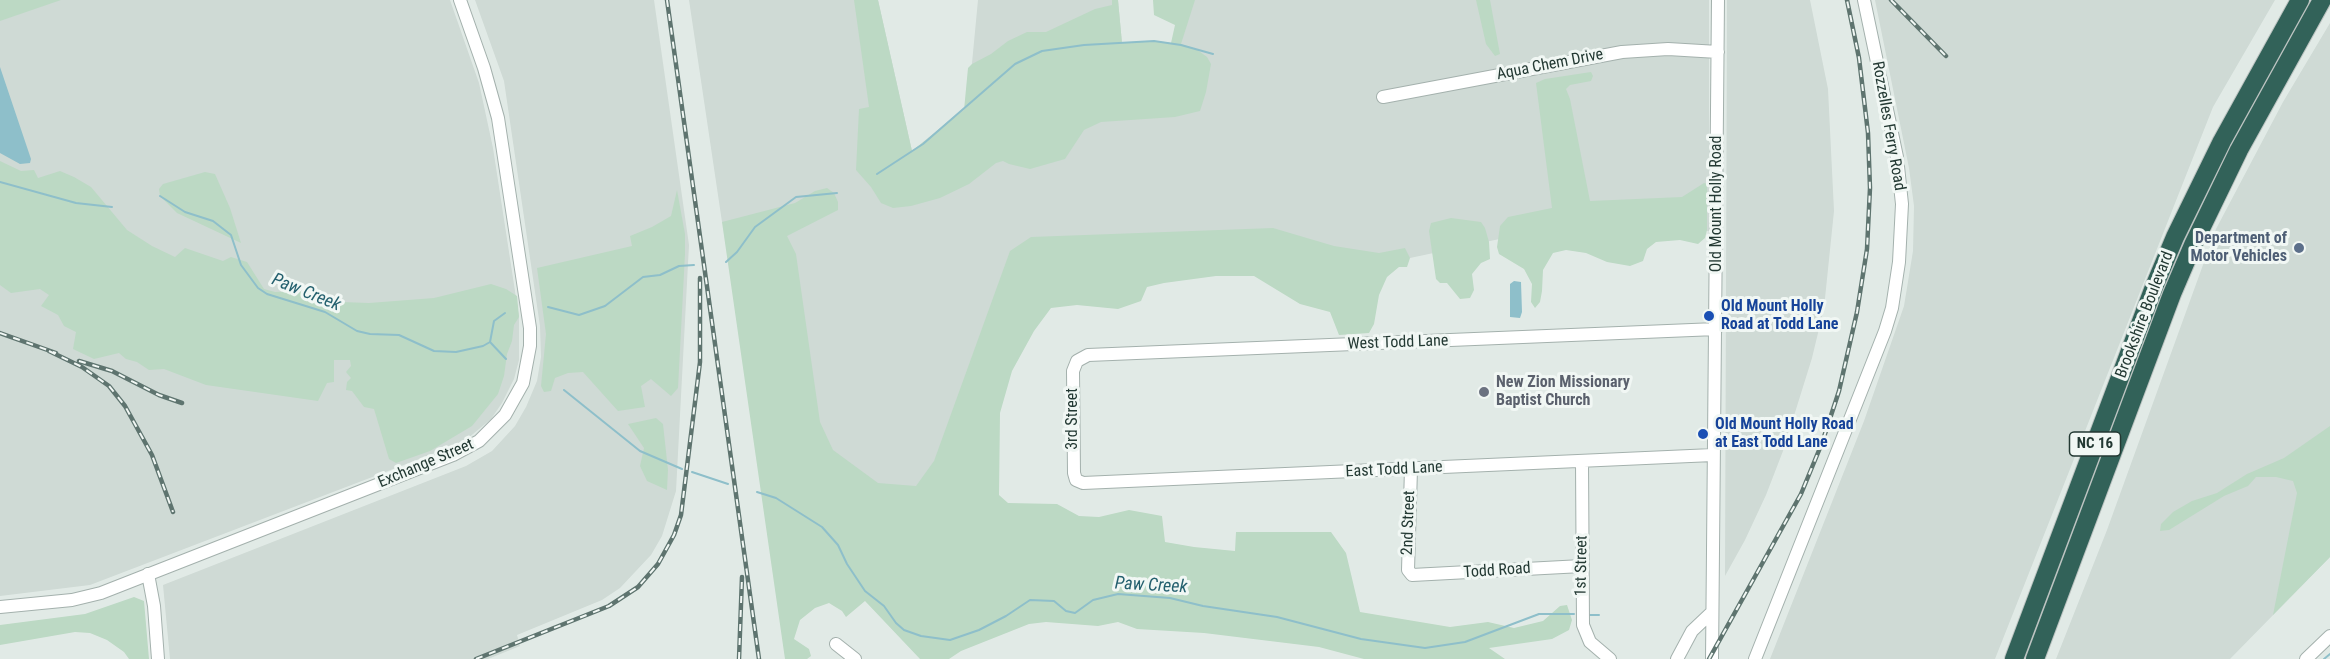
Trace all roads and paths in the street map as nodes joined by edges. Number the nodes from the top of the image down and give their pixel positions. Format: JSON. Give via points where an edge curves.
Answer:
{"nodes":[{"id":1,"x":460,"y":0,"type":"edge"},
{"id":2,"x":1718,"y":0,"type":"edge"},
{"id":3,"x":1864,"y":0,"type":"edge"},
{"id":4,"x":2300,"y":0,"type":"edge"},
{"id":5,"x":2322,"y":0,"type":"edge"},
{"id":6,"x":1718,"y":52,"type":"junction"},
{"id":7,"x":1383,"y":97,"type":"dead end"},
{"id":8,"x":1716,"y":329,"type":"junction"},
{"id":9,"x":1079,"y":359,"type":"joint"},
{"id":10,"x":1713,"y":455,"type":"junction"},
{"id":11,"x":1582,"y":462,"type":"junction"},
{"id":12,"x":1411,"y":469,"type":"junction"},
{"id":13,"x":1076,"y":480,"type":"joint"},
{"id":14,"x":1582,"y":566,"type":"junction"},
{"id":15,"x":148,"y":574,"type":"junction"},
{"id":16,"x":1412,"y":575,"type":"joint"},
{"id":17,"x":0,"y":607,"type":"edge"},
{"id":18,"x":1711,"y":613,"type":"junction"},
{"id":19,"x":2330,"y":636,"type":"edge"},
{"id":20,"x":836,"y":644,"type":"dead end"},
{"id":21,"x":158,"y":659,"type":"edge"},
{"id":22,"x":855,"y":659,"type":"edge"},
{"id":23,"x":1610,"y":659,"type":"edge"},
{"id":24,"x":1677,"y":659,"type":"edge"},
{"id":25,"x":1712,"y":659,"type":"edge"},
{"id":26,"x":1755,"y":659,"type":"edge"},
{"id":27,"x":2013,"y":659,"type":"edge"},
{"id":28,"x":2036,"y":659,"type":"edge"},
{"id":29,"x":2306,"y":659,"type":"edge"}],
"edges":[{"from":1,"to":15,"type":"street","name":"Exchange Street","via":[[498,118],[528,318],[527,365],[515,399],[493,428],[467,449]]},
{"from":2,"to":6,"type":"street","name":"Old Mount Holly Road"},
{"from":3,"to":26,"type":"street","name":"Rozzelles Ferry Road","via":[[1896,157],[1902,204],[1899,262],[1885,331]]},
{"from":4,"to":27,"type":"highway","name":"Brookshire Boulevard","number":"NC 16","via":[[2222,141],[2175,237]]},
{"from":5,"to":28,"type":"highway","name":"Brookshire Boulevard","number":"NC 16","via":[[2239,150],[2193,245]]},
{"from":6,"to":7,"type":"street","name":"Aqua Chem Drive","via":[[1622,52]]},
{"from":6,"to":8,"type":"street","name":"Old Mount Holly Road"},
{"from":8,"to":9,"type":"street","name":"West Todd Lane","via":[[1088,355]]},
{"from":8,"to":10,"type":"street","name":"Old Mount Holly Road"},
{"from":9,"to":13,"type":"street","name":"3rd Street","via":[[1073,370]]},
{"from":10,"to":11,"type":"street","name":"East Todd Lane"},
{"from":10,"to":18,"type":"street","name":"Old Mount Holly Road"},
{"from":11,"to":12,"type":"street","name":"East Todd Lane"},
{"from":11,"to":14,"type":"street","name":"1st Street"},
{"from":12,"to":13,"type":"street","name":"East Todd Lane","via":[[1108,483]]},
{"from":12,"to":16,"type":"street","name":"2nd Street","via":[[1408,570]]},
{"from":14,"to":16,"type":"street","name":"Todd Road"},
{"from":14,"to":23,"type":"street","name":"1st Street","via":[[1583,625],[1590,642]]},
{"from":15,"to":17,"type":"street","name":"Exchange Street","via":[[92,596]]},
{"from":15,"to":21,"type":"street"},
{"from":18,"to":24,"type":"street","via":[[1692,631]]},
{"from":18,"to":25,"type":"street","name":"Old Mount Holly Road"},
{"from":19,"to":29,"type":"street"},
{"from":20,"to":22,"type":"street"}]}
